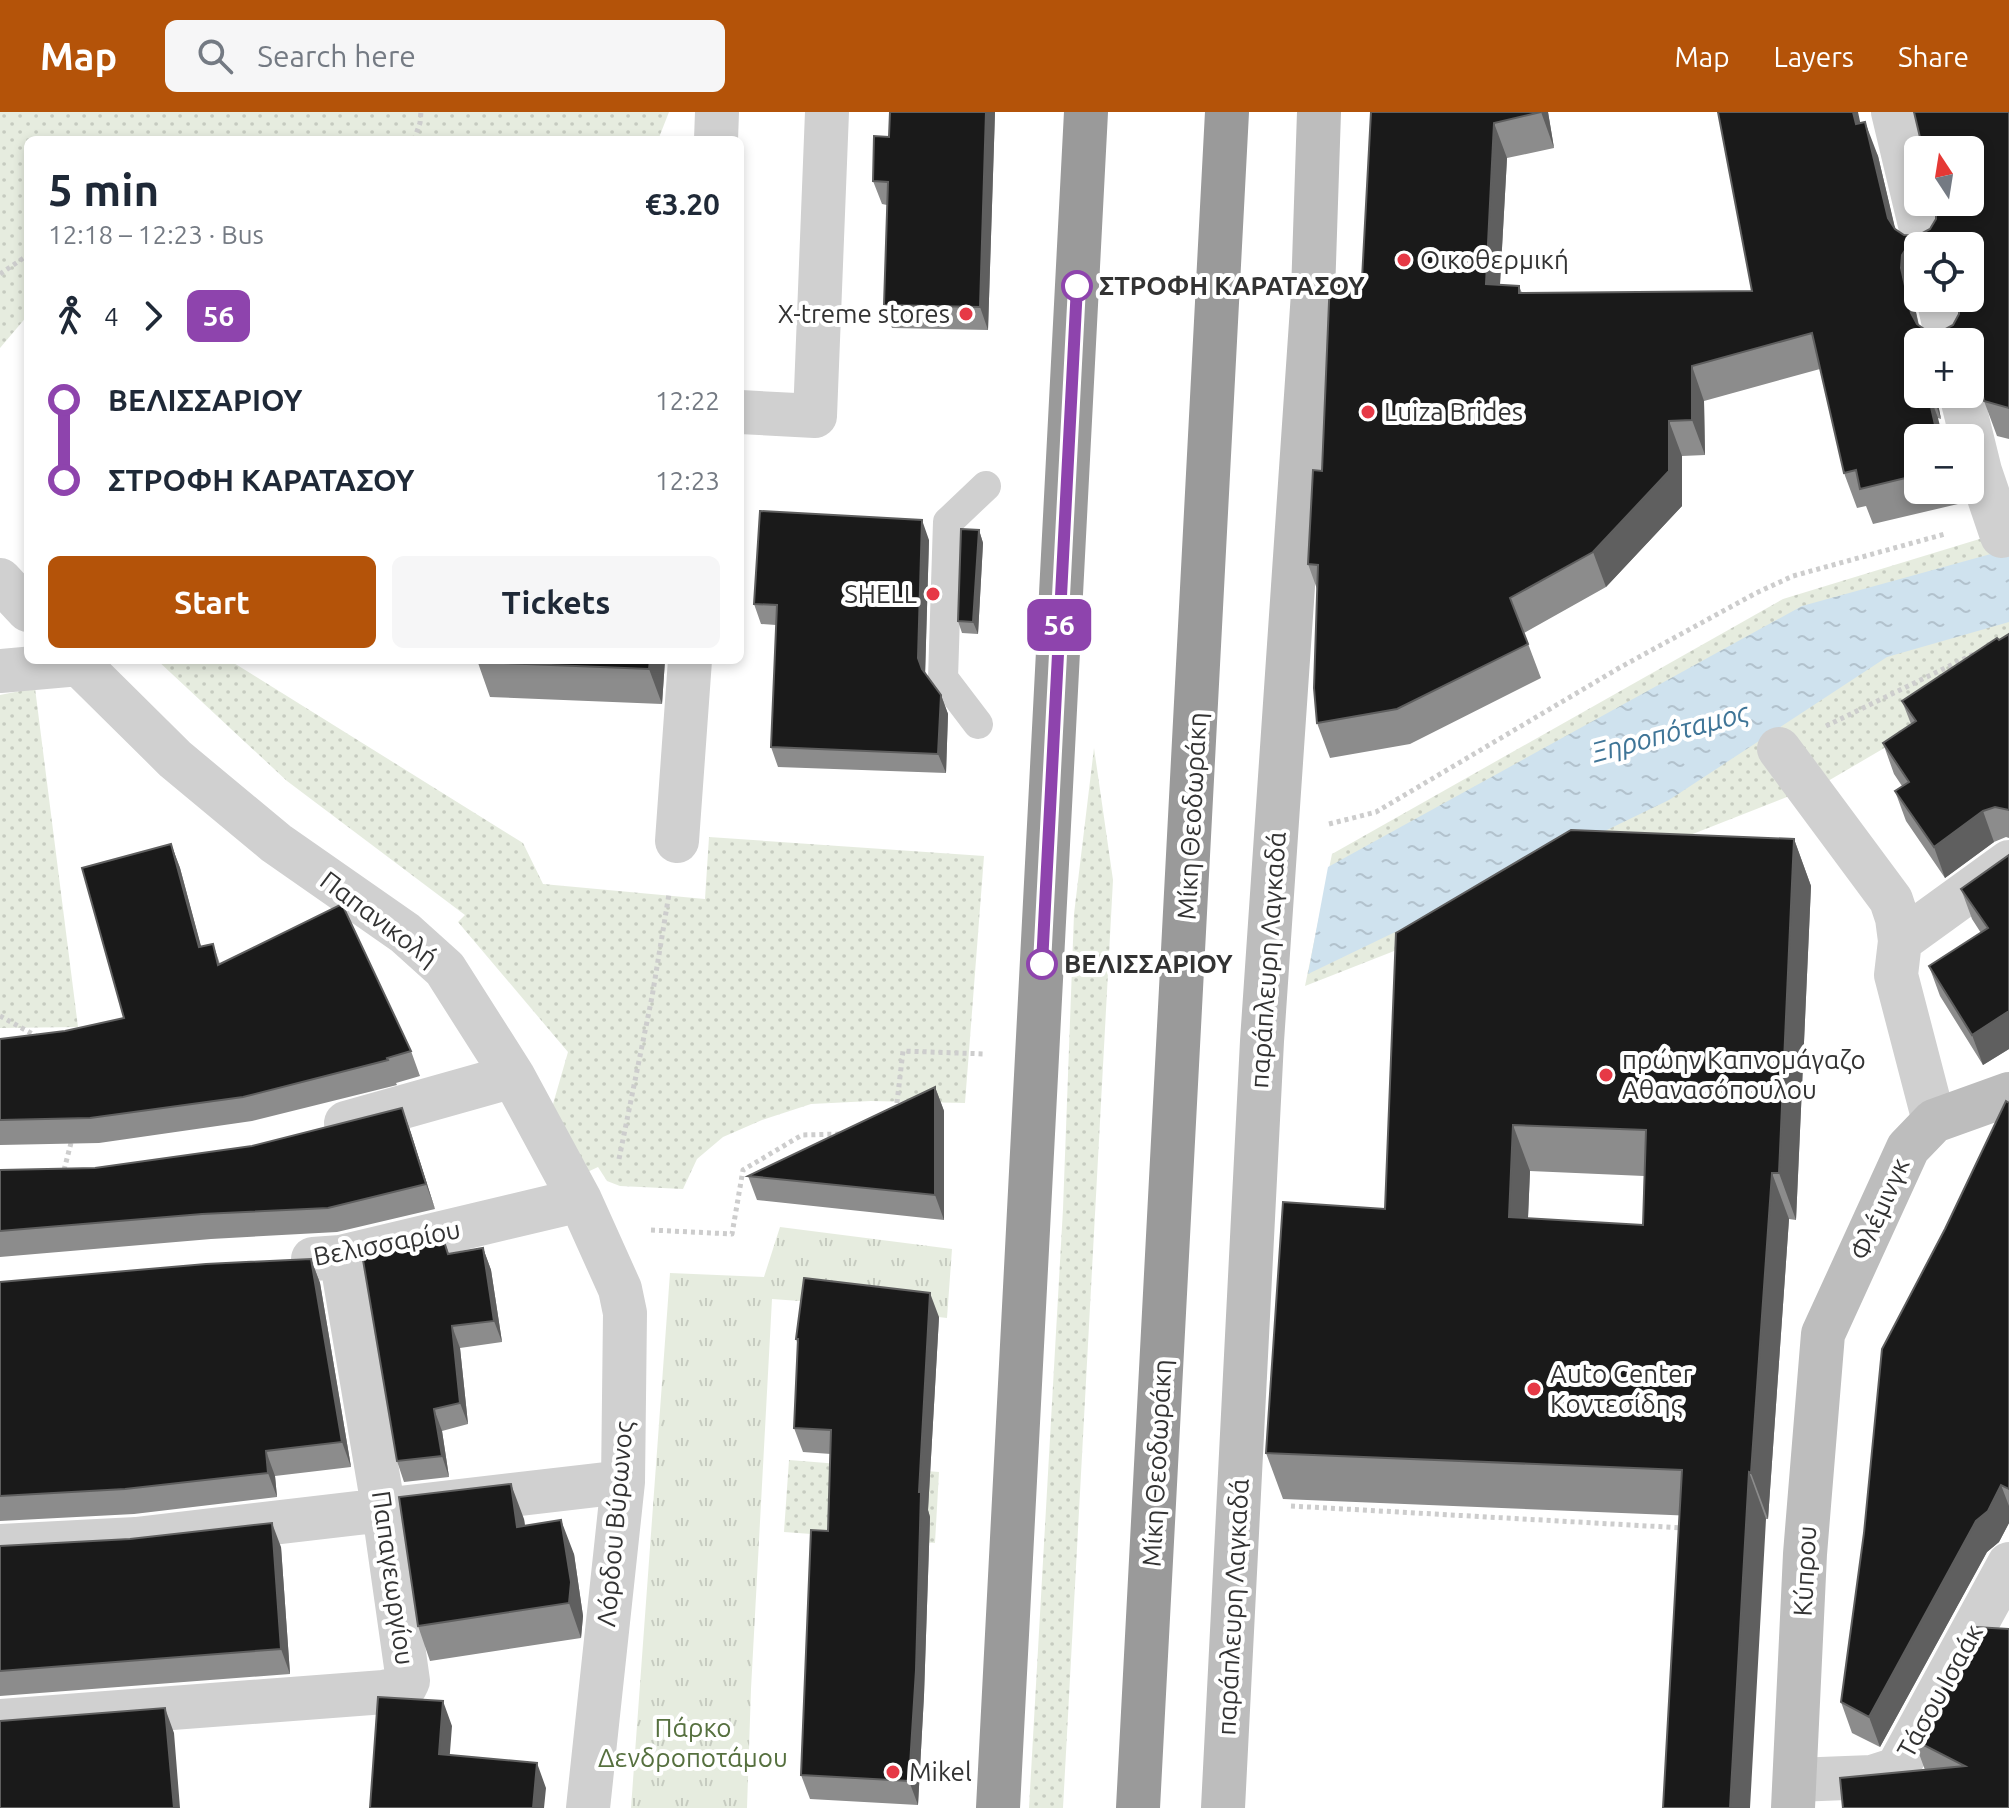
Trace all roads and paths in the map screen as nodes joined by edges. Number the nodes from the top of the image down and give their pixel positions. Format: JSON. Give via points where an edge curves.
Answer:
{"nodes":[{"id":1,"x":421,"y":112,"type":"edge"},
{"id":2,"x":717,"y":112,"type":"edge"},
{"id":3,"x":827,"y":112,"type":"edge"},
{"id":4,"x":1086,"y":112,"type":"edge"},
{"id":5,"x":1227,"y":112,"type":"edge"},
{"id":6,"x":1319,"y":112,"type":"edge"},
{"id":7,"x":1893,"y":112,"type":"edge"},
{"id":8,"x":415,"y":136,"type":"edge"},
{"id":9,"x":716,"y":136,"type":"edge"},
{"id":10,"x":1922,"y":232,"type":"edge"},
{"id":11,"x":24,"y":258,"type":"edge"},
{"id":12,"x":0,"y":274,"type":"edge"},
{"id":13,"x":1964,"y":408,"type":"edge"},
{"id":14,"x":744,"y":412,"type":"edge"},
{"id":15,"x":986,"y":486,"type":"dead end"},
{"id":16,"x":2002,"y":522,"type":"edge"},
{"id":17,"x":0,"y":580,"type":"edge"},
{"id":18,"x":24,"y":606,"type":"edge"},
{"id":19,"x":1980,"y":651,"type":"edge"},
{"id":20,"x":60,"y":664,"type":"edge"},
{"id":21,"x":79,"y":664,"type":"edge"},
{"id":22,"x":690,"y":664,"type":"edge"},
{"id":23,"x":0,"y":671,"type":"edge"},
{"id":24,"x":978,"y":724,"type":"dead end"},
{"id":25,"x":1779,"y":749,"type":"joint"},
{"id":26,"x":1276,"y":837,"type":"junction"},
{"id":27,"x":677,"y":841,"type":"joint"},
{"id":28,"x":2009,"y":862,"type":"edge"},
{"id":29,"x":1900,"y":941,"type":"junction"},
{"id":30,"x":0,"y":1016,"type":"edge"},
{"id":31,"x":49,"y":1043,"type":"edge"},
{"id":32,"x":1037,"y":1056,"type":"junction"},
{"id":33,"x":513,"y":1076,"type":"junction"},
{"id":34,"x":2009,"y":1094,"type":"edge"},
{"id":35,"x":895,"y":1118,"type":"edge"},
{"id":36,"x":1934,"y":1121,"type":"junction"},
{"id":37,"x":73,"y":1133,"type":"edge"},
{"id":38,"x":848,"y":1133,"type":"edge"},
{"id":39,"x":301,"y":1135,"type":"edge"},
{"id":40,"x":64,"y":1170,"type":"edge"},
{"id":41,"x":580,"y":1200,"type":"junction"},
{"id":42,"x":601,"y":1244,"type":"junction"},
{"id":43,"x":341,"y":1257,"type":"junction"},
{"id":44,"x":270,"y":1261,"type":"edge"},
{"id":45,"x":1823,"y":1334,"type":"joint"},
{"id":46,"x":623,"y":1482,"type":"junction"},
{"id":47,"x":1238,"y":1503,"type":"junction"},
{"id":48,"x":384,"y":1512,"type":"junction"},
{"id":49,"x":1696,"y":1528,"type":"edge"},
{"id":50,"x":0,"y":1546,"type":"edge"},
{"id":51,"x":2009,"y":1564,"type":"edge"},
{"id":52,"x":0,"y":1721,"type":"edge"},
{"id":53,"x":1794,"y":1794,"type":"edge"},
{"id":54,"x":588,"y":1808,"type":"edge"},
{"id":55,"x":998,"y":1808,"type":"edge"},
{"id":56,"x":1138,"y":1808,"type":"edge"},
{"id":57,"x":1223,"y":1808,"type":"edge"}],
"edges":[{"from":1,"to":8,"type":"path"},
{"from":2,"to":9,"type":"street"},
{"from":3,"to":14,"type":"street","via":[[815,416]]},
{"from":4,"to":32,"type":"highway"},
{"from":5,"to":56,"type":"highway","name":"Μίκη Θεοδωράκη"},
{"from":6,"to":26,"type":"street","name":"παράπλευρη Λαγκαδά","via":[[1313,293]]},
{"from":7,"to":10,"type":"street"},
{"from":11,"to":12,"type":"path"},
{"from":13,"to":16,"type":"street","via":[[1980,471]]},
{"from":15,"to":24,"type":"lane","via":[[948,522],[943,678]]},
{"from":16,"to":26,"type":"path","via":[[1793,576],[1619,668],[1376,812]]},
{"from":17,"to":18,"type":"street"},
{"from":19,"to":25,"type":"path"},
{"from":20,"to":23,"type":"street"},
{"from":21,"to":33,"type":"street","name":"Παπανικολή","via":[[175,759],[276,843],[427,950],[445,969]]},
{"from":22,"to":27,"type":"street"},
{"from":25,"to":29,"type":"street","via":[[1891,900]]},
{"from":26,"to":47,"type":"street","name":"παράπλευρη Λαγκαδά"},
{"from":27,"to":42,"type":"path","via":[[652,997]]},
{"from":28,"to":29,"type":"street"},
{"from":29,"to":36,"type":"street","via":[[1896,975]]},
{"from":30,"to":31,"type":"path"},
{"from":32,"to":35,"type":"path","via":[[903,1051]]},
{"from":32,"to":55,"type":"highway"},
{"from":33,"to":39,"type":"street"},
{"from":33,"to":41,"type":"street","name":"Παπανικολή"},
{"from":34,"to":36,"type":"street","name":"Φλέμινγκ"},
{"from":36,"to":45,"type":"street","name":"Φλέμινγκ","via":[[1908,1148]]},
{"from":37,"to":40,"type":"path"},
{"from":38,"to":42,"type":"path","via":[[802,1135],[743,1170],[732,1234],[647,1230]]},
{"from":41,"to":42,"type":"street","name":"Παπανικολή"},
{"from":41,"to":43,"type":"street","name":"Βελισσαρίου"},
{"from":42,"to":46,"type":"street","name":"Λόρδου Βύρωνος","via":[[625,1313]]},
{"from":43,"to":44,"type":"street","name":"Βελισσαρίου"},
{"from":43,"to":48,"type":"street","name":"Παπαγεωργίου"},
{"from":45,"to":53,"type":"street","name":"Κύπρου","via":[[1805,1554]]},
{"from":46,"to":48,"type":"street"},
{"from":46,"to":54,"type":"street","name":"Λόρδου Βύρωνος"},
{"from":47,"to":49,"type":"path"},
{"from":47,"to":57,"type":"street","name":"παράπλευρη Λαγκαδά"},
{"from":48,"to":50,"type":"street","via":[[136,1539]]},
{"from":48,"to":52,"type":"street","name":"Παπαγεωργίου","via":[[405,1687]]},
{"from":51,"to":53,"type":"street","name":"Τάσου Ισαάκ","via":[[1897,1769]]}]}
